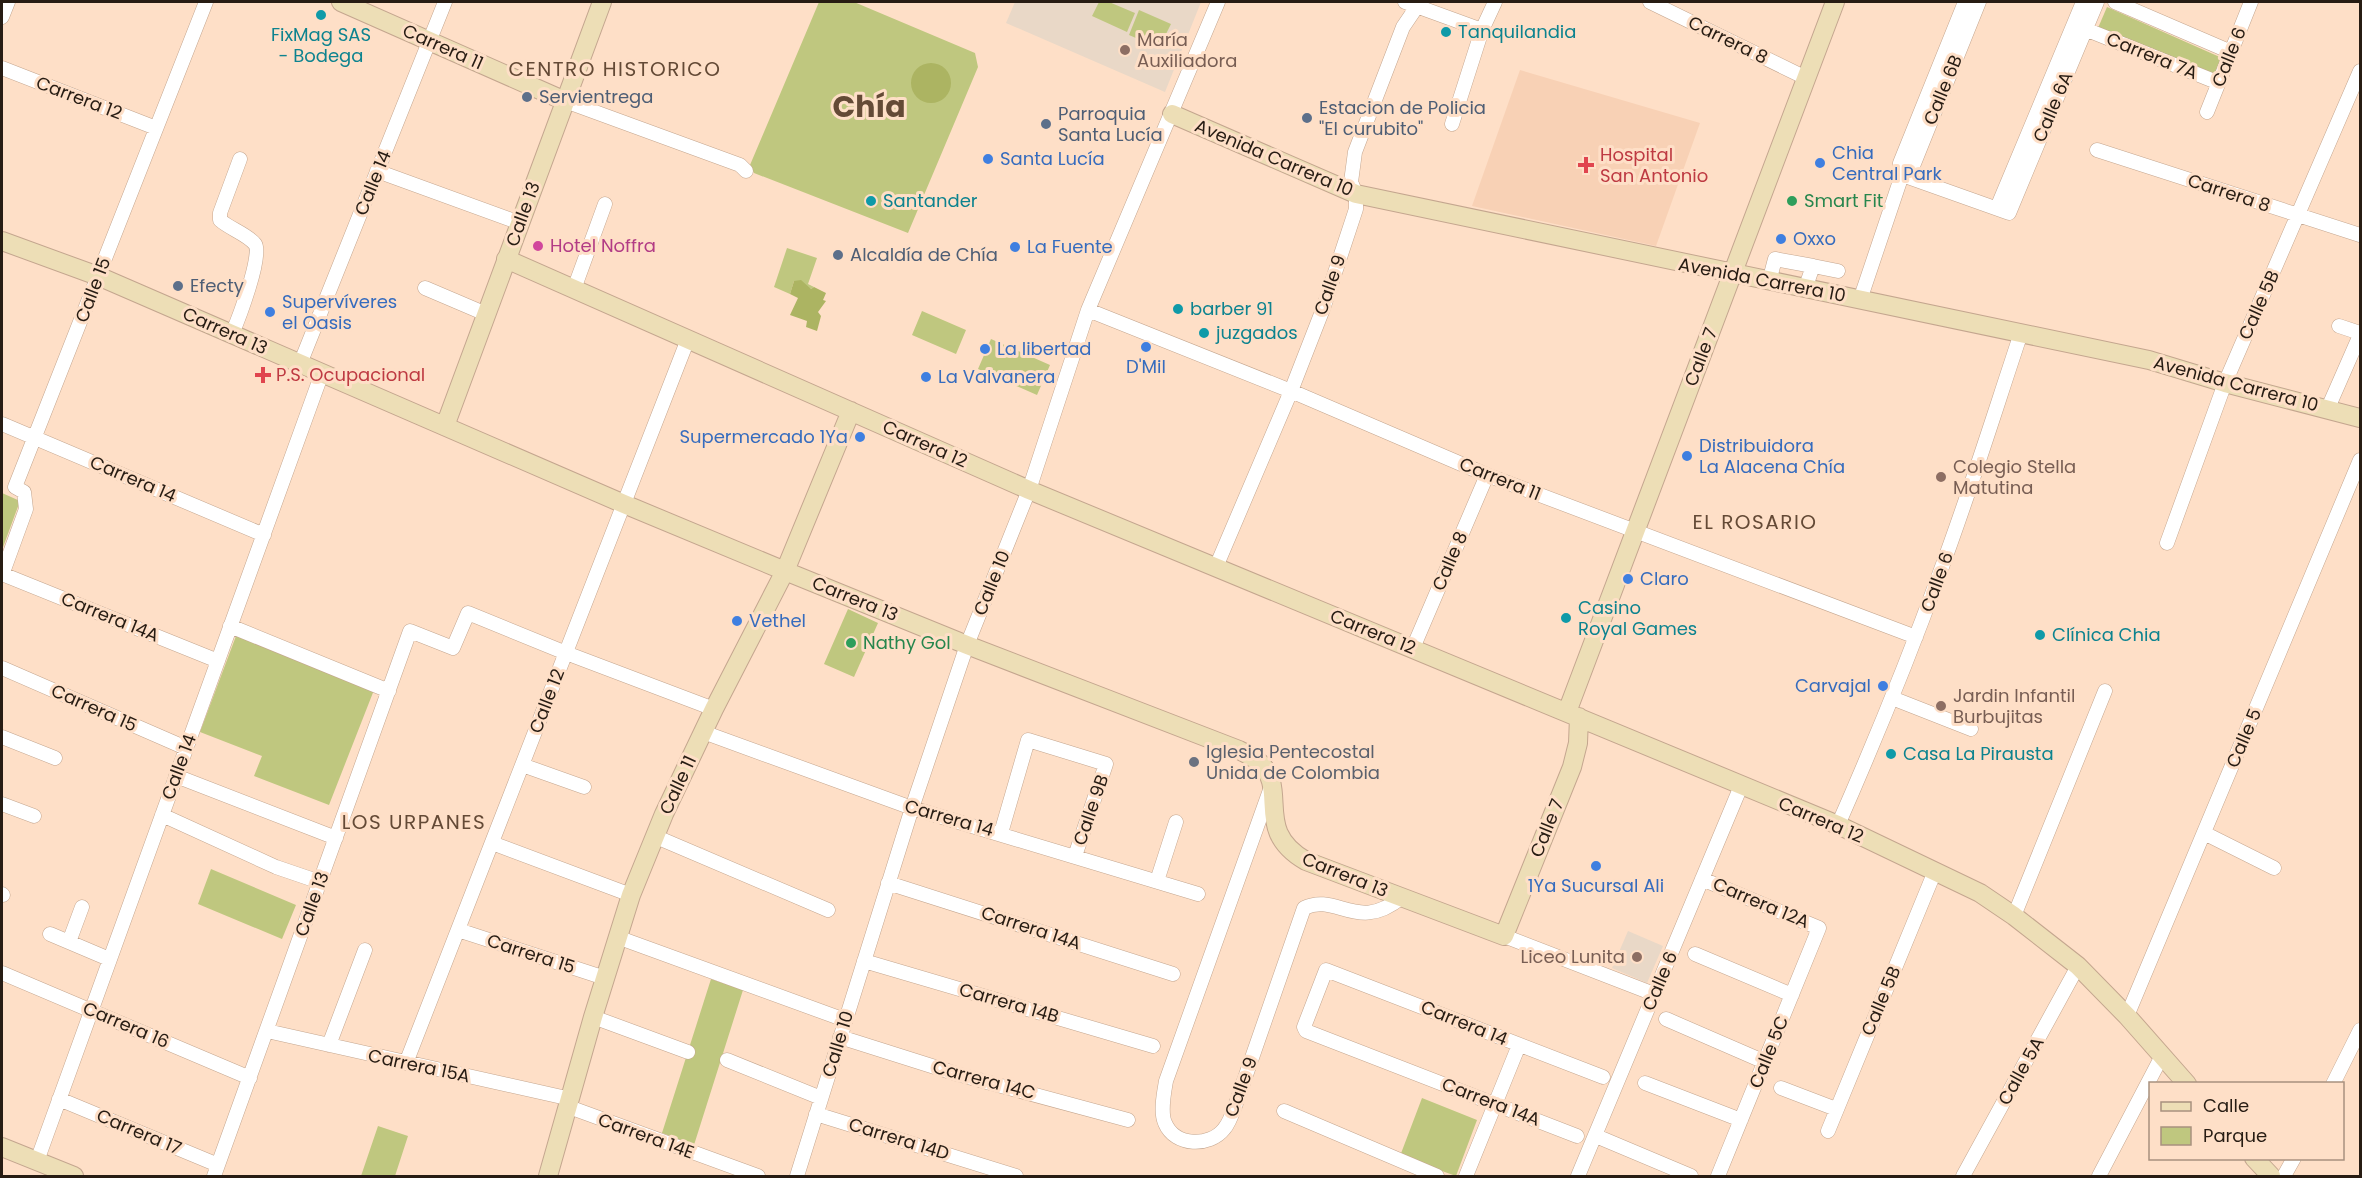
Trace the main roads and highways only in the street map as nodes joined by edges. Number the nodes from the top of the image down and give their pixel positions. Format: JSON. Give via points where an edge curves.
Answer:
{"nodes":[{"id":1,"x":341,"y":2,"type":"edge"},
{"id":2,"x":602,"y":2,"type":"edge"},
{"id":3,"x":1835,"y":2,"type":"edge"},
{"id":4,"x":565,"y":101,"type":"junction"},
{"id":5,"x":1172,"y":114,"type":"road end"},
{"id":6,"x":2,"y":241,"type":"edge"},
{"id":7,"x":507,"y":259,"type":"junction"},
{"id":8,"x":1732,"y":274,"type":"junction"},
{"id":9,"x":851,"y":411,"type":"junction"},
{"id":10,"x":2361,"y":418,"type":"edge"},
{"id":11,"x":445,"y":426,"type":"junction"},
{"id":12,"x":785,"y":571,"type":"junction"},
{"id":13,"x":1573,"y":714,"type":"junction"},
{"id":14,"x":1504,"y":936,"type":"joint"},
{"id":15,"x":2186,"y":1082,"type":"edge"},
{"id":16,"x":2,"y":1147,"type":"edge"},
{"id":17,"x":74,"y":1176,"type":"edge"},
{"id":18,"x":548,"y":1176,"type":"edge"}],
"edges":[{"from":1,"to":4,"type":"main road","name":"Carrera 11"},
{"from":2,"to":4,"type":"main road","name":"Calle 13"},
{"from":3,"to":8,"type":"main road","name":"Calle 7"},
{"from":4,"to":7,"type":"main road","name":"Calle 13"},
{"from":5,"to":8,"type":"main road","name":"Avenida Carrera 10","via":[[1356,194]]},
{"from":6,"to":11,"type":"main road","name":"Carrera 13","via":[[98,276]]},
{"from":7,"to":9,"type":"main road","name":"Carrera 12"},
{"from":7,"to":11,"type":"main road","name":"Calle 13"},
{"from":8,"to":10,"type":"main road","name":"Avenida Carrera 10","via":[[2149,360]]},
{"from":8,"to":13,"type":"main road","name":"Calle 7","via":[[1635,532]]},
{"from":9,"to":12,"type":"main road","name":"Calle 11"},
{"from":9,"to":13,"type":"main road","name":"Carrera 12","via":[[1029,490]]},
{"from":11,"to":12,"type":"main road","name":"Carrera 13"},
{"from":12,"to":14,"type":"main road","name":"Carrera 13","via":[[1239,750],[1257,760],[1272,785],[1275,825],[1288,849],[1306,861]]},
{"from":12,"to":18,"type":"main road","name":"Calle 11","via":[[654,836],[617,937]]},
{"from":13,"to":14,"type":"main road","name":"Calle 7","via":[[1578,743],[1572,767]]},
{"from":13,"to":15,"type":"main road","name":"Carrera 12","via":[[1838,825],[1980,893],[2078,966]]},
{"from":16,"to":17,"type":"main road"}]}
